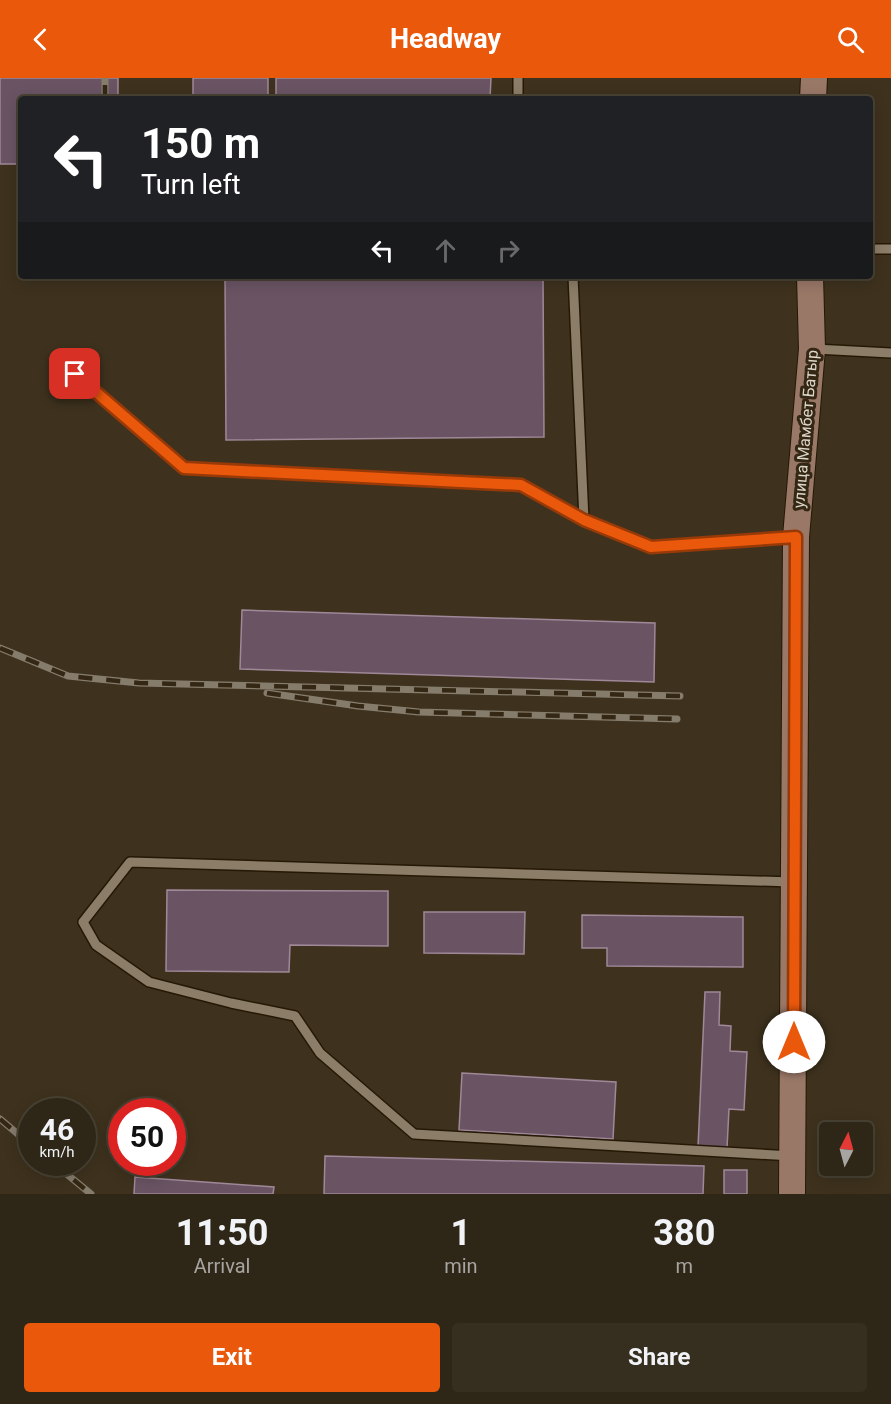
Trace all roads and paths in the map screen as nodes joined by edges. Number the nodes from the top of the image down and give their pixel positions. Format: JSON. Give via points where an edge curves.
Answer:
{"nodes":[{"id":1,"x":518,"y":78,"type":"edge"},
{"id":2,"x":814,"y":78,"type":"edge"},
{"id":3,"x":518,"y":96,"type":"edge"},
{"id":4,"x":813,"y":96,"type":"edge"},
{"id":5,"x":873,"y":249,"type":"edge"},
{"id":6,"x":891,"y":249,"type":"edge"},
{"id":7,"x":573,"y":279,"type":"edge"},
{"id":8,"x":810,"y":279,"type":"edge"},
{"id":9,"x":812,"y":349,"type":"junction"},
{"id":10,"x":891,"y":353,"type":"edge"},
{"id":11,"x":75,"y":374,"type":"dead end"},
{"id":12,"x":584,"y":520,"type":"junction"},
{"id":13,"x":796,"y":537,"type":"junction"},
{"id":14,"x":795,"y":883,"type":"junction"},
{"id":15,"x":793,"y":1156,"type":"junction"},
{"id":16,"x":792,"y":1194,"type":"edge"}],
"edges":[{"from":1,"to":3,"type":"lane"},
{"from":2,"to":4,"type":"main road"},
{"from":5,"to":6,"type":"lane"},
{"from":7,"to":12,"type":"lane"},
{"from":8,"to":9,"type":"main road","name":"улица Мамбет Батыр"},
{"from":9,"to":10,"type":"lane"},
{"from":9,"to":13,"type":"main road","name":"улица Мамбет Батыр"},
{"from":11,"to":12,"type":"lane","via":[[184,468],[521,485]]},
{"from":12,"to":13,"type":"lane","via":[[651,547]]},
{"from":13,"to":14,"type":"main road","name":"улица Мамбет Батыр"},
{"from":14,"to":15,"type":"main road","name":"улица Мамбет Батыр"},
{"from":14,"to":15,"type":"lane","via":[[130,862],[83,922],[96,945],[149,982],[295,1016],[320,1053],[414,1134]]},
{"from":15,"to":16,"type":"main road","name":"улица Мамбет Батыр"}]}
